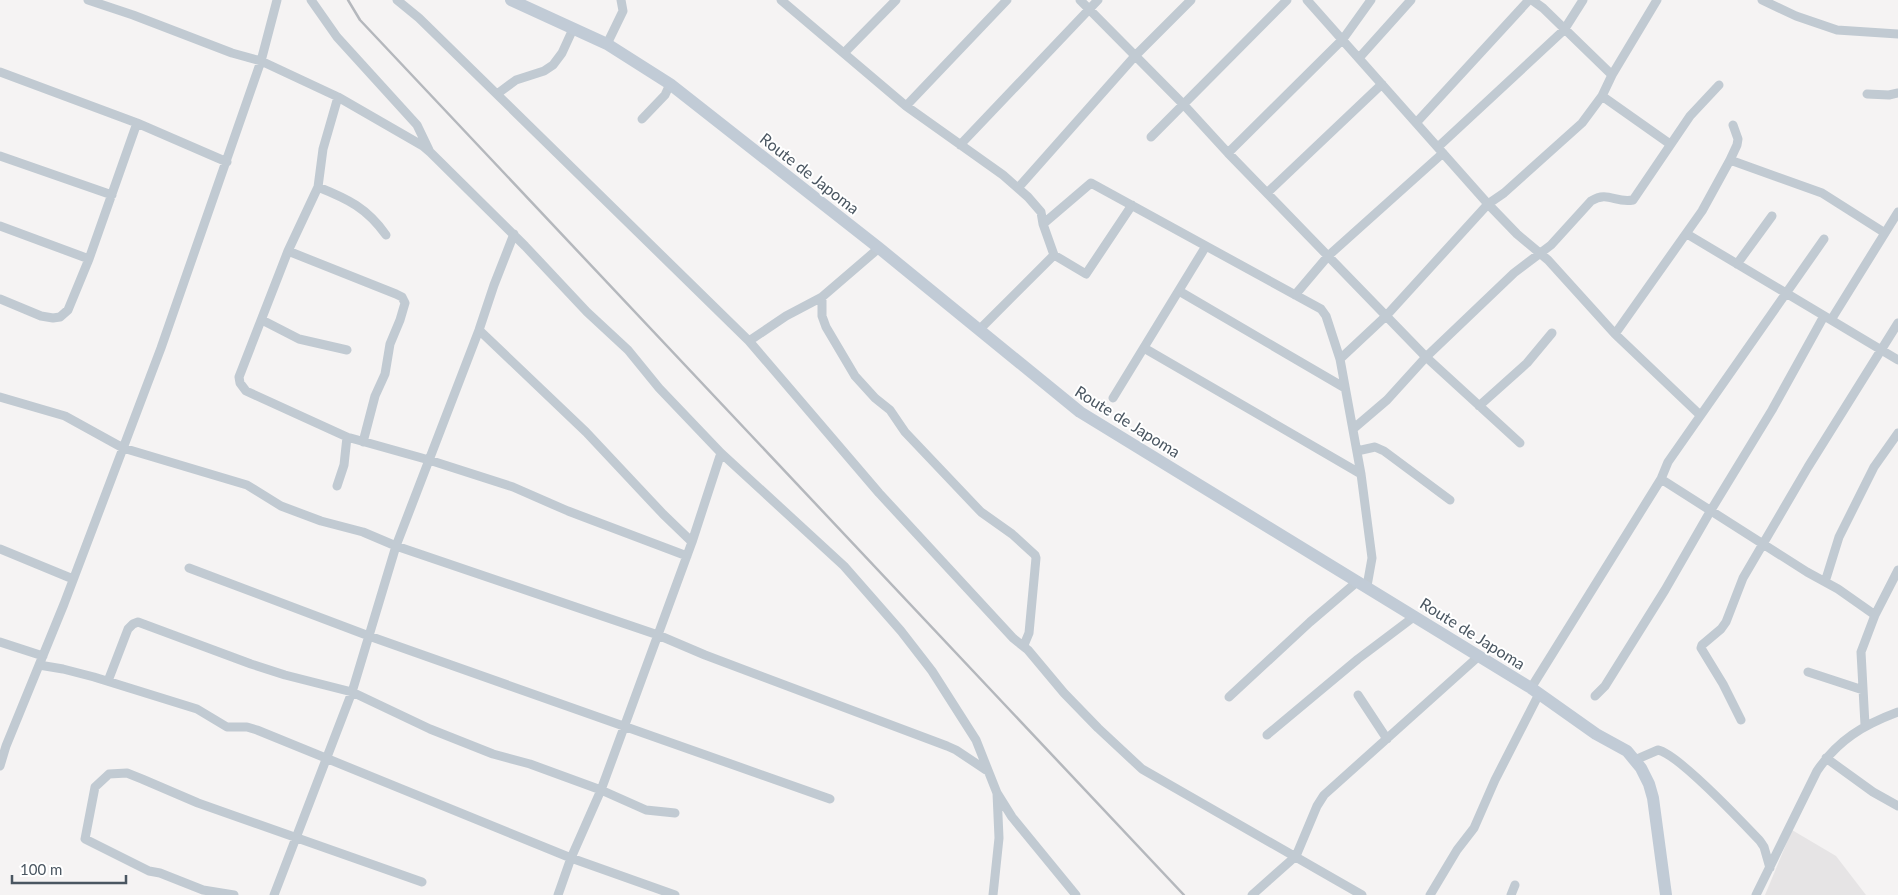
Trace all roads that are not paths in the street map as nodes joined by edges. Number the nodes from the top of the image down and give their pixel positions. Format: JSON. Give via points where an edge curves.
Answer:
{"nodes":[{"id":1,"x":88,"y":0,"type":"edge"},
{"id":2,"x":277,"y":0,"type":"edge"},
{"id":3,"x":311,"y":0,"type":"edge"},
{"id":4,"x":398,"y":0,"type":"edge"},
{"id":5,"x":511,"y":0,"type":"edge"},
{"id":6,"x":621,"y":0,"type":"edge"},
{"id":7,"x":896,"y":0,"type":"edge"},
{"id":8,"x":1007,"y":0,"type":"edge"},
{"id":9,"x":1080,"y":0,"type":"edge"},
{"id":10,"x":1098,"y":0,"type":"edge"},
{"id":11,"x":1192,"y":0,"type":"edge"},
{"id":12,"x":1286,"y":0,"type":"edge"},
{"id":13,"x":1307,"y":0,"type":"edge"},
{"id":14,"x":1371,"y":0,"type":"edge"},
{"id":15,"x":1411,"y":0,"type":"edge"},
{"id":16,"x":1531,"y":0,"type":"edge"},
{"id":17,"x":1583,"y":0,"type":"edge"},
{"id":18,"x":1657,"y":0,"type":"edge"},
{"id":19,"x":1762,"y":0,"type":"edge"},
{"id":20,"x":786,"y":2,"type":"edge"},
{"id":21,"x":1089,"y":9,"type":"junction"},
{"id":22,"x":573,"y":29,"type":"junction"},
{"id":23,"x":1564,"y":30,"type":"junction"},
{"id":24,"x":1898,"y":34,"type":"edge"},
{"id":25,"x":1343,"y":39,"type":"junction"},
{"id":26,"x":607,"y":44,"type":"junction"},
{"id":27,"x":844,"y":53,"type":"junction"},
{"id":28,"x":1135,"y":56,"type":"junction"},
{"id":29,"x":1359,"y":58,"type":"junction"},
{"id":30,"x":261,"y":62,"type":"junction"},
{"id":31,"x":0,"y":72,"type":"edge"},
{"id":32,"x":1612,"y":75,"type":"junction"},
{"id":33,"x":670,"y":84,"type":"junction"},
{"id":34,"x":1382,"y":84,"type":"junction"},
{"id":35,"x":1719,"y":85,"type":"dead end"},
{"id":36,"x":1898,"y":93,"type":"edge"},
{"id":37,"x":497,"y":94,"type":"junction"},
{"id":38,"x":1867,"y":94,"type":"dead end"},
{"id":39,"x":1602,"y":96,"type":"junction"},
{"id":40,"x":338,"y":98,"type":"junction"},
{"id":41,"x":1184,"y":105,"type":"junction"},
{"id":42,"x":906,"y":106,"type":"junction"},
{"id":43,"x":642,"y":119,"type":"dead end"},
{"id":44,"x":137,"y":123,"type":"junction"},
{"id":45,"x":1416,"y":123,"type":"junction"},
{"id":46,"x":1733,"y":124,"type":"dead end"},
{"id":47,"x":1151,"y":137,"type":"dead end"},
{"id":48,"x":1670,"y":144,"type":"junction"},
{"id":49,"x":960,"y":145,"type":"junction"},
{"id":50,"x":1440,"y":150,"type":"junction"},
{"id":51,"x":430,"y":152,"type":"junction"},
{"id":52,"x":1228,"y":153,"type":"junction"},
{"id":53,"x":0,"y":156,"type":"edge"},
{"id":54,"x":1730,"y":160,"type":"junction"},
{"id":55,"x":227,"y":162,"type":"junction"},
{"id":56,"x":318,"y":187,"type":"junction"},
{"id":57,"x":1018,"y":188,"type":"junction"},
{"id":58,"x":1267,"y":193,"type":"junction"},
{"id":59,"x":112,"y":195,"type":"junction"},
{"id":60,"x":1488,"y":204,"type":"junction"},
{"id":61,"x":1132,"y":205,"type":"junction"},
{"id":62,"x":1898,"y":212,"type":"edge"},
{"id":63,"x":1772,"y":216,"type":"dead end"},
{"id":64,"x":1043,"y":224,"type":"junction"},
{"id":65,"x":0,"y":226,"type":"edge"},
{"id":66,"x":1885,"y":233,"type":"junction"},
{"id":67,"x":514,"y":234,"type":"junction"},
{"id":68,"x":1687,"y":234,"type":"junction"},
{"id":69,"x":386,"y":235,"type":"dead end"},
{"id":70,"x":1824,"y":239,"type":"dead end"},
{"id":71,"x":1206,"y":246,"type":"junction"},
{"id":72,"x":880,"y":248,"type":"junction"},
{"id":73,"x":288,"y":251,"type":"junction"},
{"id":74,"x":1540,"y":253,"type":"junction"},
{"id":75,"x":1054,"y":254,"type":"junction"},
{"id":76,"x":1328,"y":256,"type":"junction"},
{"id":77,"x":89,"y":259,"type":"junction"},
{"id":78,"x":1737,"y":264,"type":"junction"},
{"id":79,"x":1179,"y":291,"type":"junction"},
{"id":80,"x":1786,"y":293,"type":"junction"},
{"id":81,"x":1295,"y":295,"type":"junction"},
{"id":82,"x":822,"y":297,"type":"junction"},
{"id":83,"x":0,"y":299,"type":"edge"},
{"id":84,"x":1386,"y":316,"type":"junction"},
{"id":85,"x":1827,"y":318,"type":"junction"},
{"id":86,"x":262,"y":320,"type":"junction"},
{"id":87,"x":1898,"y":324,"type":"edge"},
{"id":88,"x":980,"y":329,"type":"junction"},
{"id":89,"x":480,"y":330,"type":"junction"},
{"id":90,"x":1552,"y":333,"type":"dead end"},
{"id":91,"x":1615,"y":334,"type":"junction"},
{"id":92,"x":749,"y":342,"type":"junction"},
{"id":93,"x":1144,"y":348,"type":"junction"},
{"id":94,"x":347,"y":350,"type":"dead end"},
{"id":95,"x":1882,"y":350,"type":"junction"},
{"id":96,"x":1426,"y":357,"type":"junction"},
{"id":97,"x":1340,"y":359,"type":"junction"},
{"id":98,"x":1898,"y":360,"type":"edge"},
{"id":99,"x":1345,"y":388,"type":"junction"},
{"id":100,"x":0,"y":397,"type":"edge"},
{"id":101,"x":1113,"y":398,"type":"dead end"},
{"id":102,"x":1479,"y":406,"type":"junction"},
{"id":103,"x":1700,"y":415,"type":"junction"},
{"id":104,"x":1353,"y":430,"type":"junction"},
{"id":105,"x":1898,"y":433,"type":"edge"},
{"id":106,"x":347,"y":437,"type":"junction"},
{"id":107,"x":363,"y":442,"type":"junction"},
{"id":108,"x":1520,"y":443,"type":"dead end"},
{"id":109,"x":123,"y":448,"type":"junction"},
{"id":110,"x":1357,"y":451,"type":"junction"},
{"id":111,"x":721,"y":453,"type":"junction"},
{"id":112,"x":429,"y":460,"type":"junction"},
{"id":113,"x":1361,"y":474,"type":"junction"},
{"id":114,"x":1661,"y":479,"type":"junction"},
{"id":115,"x":337,"y":486,"type":"dead end"},
{"id":116,"x":1450,"y":500,"type":"dead end"},
{"id":117,"x":1711,"y":510,"type":"junction"},
{"id":118,"x":692,"y":542,"type":"junction"},
{"id":119,"x":1764,"y":544,"type":"junction"},
{"id":120,"x":396,"y":546,"type":"junction"},
{"id":121,"x":0,"y":549,"type":"edge"},
{"id":122,"x":686,"y":556,"type":"junction"},
{"id":123,"x":189,"y":568,"type":"dead end"},
{"id":124,"x":1898,"y":570,"type":"edge"},
{"id":125,"x":73,"y":579,"type":"junction"},
{"id":126,"x":1826,"y":582,"type":"junction"},
{"id":127,"x":1362,"y":584,"type":"junction"},
{"id":128,"x":1874,"y":615,"type":"junction"},
{"id":129,"x":1415,"y":616,"type":"junction"},
{"id":130,"x":658,"y":635,"type":"junction"},
{"id":131,"x":369,"y":636,"type":"junction"},
{"id":132,"x":0,"y":642,"type":"edge"},
{"id":133,"x":1024,"y":645,"type":"junction"},
{"id":134,"x":1479,"y":656,"type":"junction"},
{"id":135,"x":41,"y":660,"type":"junction"},
{"id":136,"x":1808,"y":672,"type":"dead end"},
{"id":137,"x":108,"y":682,"type":"junction"},
{"id":138,"x":1863,"y":690,"type":"junction"},
{"id":139,"x":1535,"y":691,"type":"junction"},
{"id":140,"x":352,"y":692,"type":"junction"},
{"id":141,"x":1358,"y":695,"type":"dead end"},
{"id":142,"x":1596,"y":696,"type":"dead end"},
{"id":143,"x":1229,"y":697,"type":"dead end"},
{"id":144,"x":1898,"y":712,"type":"edge"},
{"id":145,"x":1741,"y":720,"type":"dead end"},
{"id":146,"x":1865,"y":725,"type":"junction"},
{"id":147,"x":624,"y":726,"type":"junction"},
{"id":148,"x":1267,"y":735,"type":"dead end"},
{"id":149,"x":1387,"y":738,"type":"junction"},
{"id":150,"x":327,"y":758,"type":"junction"},
{"id":151,"x":1826,"y":758,"type":"junction"},
{"id":152,"x":1634,"y":760,"type":"junction"},
{"id":153,"x":0,"y":766,"type":"edge"},
{"id":154,"x":986,"y":770,"type":"junction"},
{"id":155,"x":602,"y":790,"type":"junction"},
{"id":156,"x":996,"y":793,"type":"junction"},
{"id":157,"x":830,"y":800,"type":"dead end"},
{"id":158,"x":1898,"y":806,"type":"edge"},
{"id":159,"x":675,"y":812,"type":"dead end"},
{"id":160,"x":295,"y":837,"type":"junction"},
{"id":161,"x":1296,"y":856,"type":"junction"},
{"id":162,"x":571,"y":858,"type":"junction"},
{"id":163,"x":1770,"y":868,"type":"junction"},
{"id":164,"x":422,"y":882,"type":"dead end"},
{"id":165,"x":1515,"y":885,"type":"dead end"},
{"id":166,"x":234,"y":895,"type":"edge"},
{"id":167,"x":274,"y":895,"type":"edge"},
{"id":168,"x":558,"y":895,"type":"edge"},
{"id":169,"x":675,"y":895,"type":"edge"},
{"id":170,"x":993,"y":895,"type":"edge"},
{"id":171,"x":1076,"y":895,"type":"edge"},
{"id":172,"x":1252,"y":895,"type":"edge"},
{"id":173,"x":1362,"y":895,"type":"edge"},
{"id":174,"x":1430,"y":895,"type":"edge"},
{"id":175,"x":1510,"y":895,"type":"edge"},
{"id":176,"x":1666,"y":895,"type":"edge"},
{"id":177,"x":1756,"y":895,"type":"edge"}],
"edges":[{"from":1,"to":30,"type":"street"},
{"from":2,"to":30,"type":"street"},
{"from":3,"to":51,"type":"street","via":[[337,37],[417,125]]},
{"from":4,"to":37,"type":"street"},
{"from":5,"to":22,"type":"street","name":"Route de Japoma"},
{"from":6,"to":26,"type":"street","via":[[623,11]]},
{"from":7,"to":27,"type":"street"},
{"from":8,"to":42,"type":"street"},
{"from":9,"to":21,"type":"street"},
{"from":10,"to":21,"type":"street"},
{"from":11,"to":28,"type":"street"},
{"from":12,"to":41,"type":"street"},
{"from":13,"to":25,"type":"street"},
{"from":14,"to":25,"type":"street"},
{"from":15,"to":29,"type":"street"},
{"from":16,"to":23,"type":"street"},
{"from":16,"to":45,"type":"street"},
{"from":17,"to":23,"type":"street"},
{"from":18,"to":32,"type":"street"},
{"from":19,"to":24,"type":"street","via":[[1837,30]]},
{"from":20,"to":27,"type":"street"},
{"from":21,"to":28,"type":"street"},
{"from":21,"to":49,"type":"street"},
{"from":22,"to":26,"type":"street","name":"Route de Japoma"},
{"from":22,"to":37,"type":"street","via":[[553,65],[516,80]]},
{"from":23,"to":32,"type":"street"},
{"from":23,"to":50,"type":"street"},
{"from":25,"to":29,"type":"street"},
{"from":25,"to":52,"type":"street"},
{"from":26,"to":33,"type":"street","name":"Route de Japoma"},
{"from":27,"to":42,"type":"street"},
{"from":28,"to":41,"type":"street"},
{"from":28,"to":57,"type":"street"},
{"from":29,"to":34,"type":"street"},
{"from":30,"to":40,"type":"street"},
{"from":30,"to":55,"type":"street"},
{"from":31,"to":44,"type":"street"},
{"from":32,"to":39,"type":"street"},
{"from":33,"to":43,"type":"street","via":[[665,95]]},
{"from":33,"to":72,"type":"street","name":"Route de Japoma"},
{"from":34,"to":45,"type":"street"},
{"from":34,"to":58,"type":"street"},
{"from":35,"to":48,"type":"street","via":[[1690,116]]},
{"from":36,"to":38,"type":"street","via":[[1889,96]]},
{"from":37,"to":92,"type":"street"},
{"from":39,"to":48,"type":"street"},
{"from":39,"to":60,"type":"street","via":[[1582,123],[1504,194]]},
{"from":40,"to":51,"type":"street"},
{"from":40,"to":56,"type":"street"},
{"from":41,"to":47,"type":"street"},
{"from":41,"to":52,"type":"street"},
{"from":42,"to":49,"type":"street"},
{"from":44,"to":55,"type":"street"},
{"from":44,"to":59,"type":"street"},
{"from":45,"to":50,"type":"street"},
{"from":46,"to":54,"type":"street","via":[[1738,139]]},
{"from":48,"to":74,"type":"street","via":[[1633,200],[1624,202],[1599,196]]},
{"from":49,"to":57,"type":"street"},
{"from":50,"to":60,"type":"street"},
{"from":50,"to":76,"type":"street"},
{"from":51,"to":67,"type":"street"},
{"from":52,"to":58,"type":"street"},
{"from":53,"to":59,"type":"street"},
{"from":54,"to":66,"type":"street","via":[[1822,193]]},
{"from":54,"to":68,"type":"street"},
{"from":55,"to":109,"type":"street"},
{"from":56,"to":69,"type":"street","via":[[363,209]]},
{"from":56,"to":73,"type":"street"},
{"from":57,"to":64,"type":"street","via":[[1041,212]]},
{"from":58,"to":76,"type":"street"},
{"from":59,"to":77,"type":"street"},
{"from":60,"to":74,"type":"street"},
{"from":60,"to":84,"type":"street"},
{"from":61,"to":64,"type":"street","via":[[1091,182]]},
{"from":61,"to":71,"type":"street"},
{"from":61,"to":75,"type":"street","via":[[1086,274]]},
{"from":62,"to":66,"type":"street"},
{"from":63,"to":78,"type":"street"},
{"from":64,"to":75,"type":"street"},
{"from":65,"to":77,"type":"street"},
{"from":66,"to":85,"type":"street"},
{"from":67,"to":89,"type":"street"},
{"from":67,"to":111,"type":"street","via":[[581,306],[628,350]]},
{"from":68,"to":78,"type":"street"},
{"from":68,"to":91,"type":"street"},
{"from":70,"to":80,"type":"street"},
{"from":71,"to":79,"type":"street"},
{"from":71,"to":81,"type":"street"},
{"from":72,"to":82,"type":"street"},
{"from":72,"to":88,"type":"street","name":"Route de Japoma"},
{"from":73,"to":86,"type":"street"},
{"from":73,"to":107,"type":"street","via":[[396,294],[405,302]]},
{"from":74,"to":91,"type":"street"},
{"from":74,"to":96,"type":"street","via":[[1514,273]]},
{"from":75,"to":88,"type":"street"},
{"from":76,"to":81,"type":"street"},
{"from":76,"to":84,"type":"street"},
{"from":77,"to":83,"type":"street","via":[[68,310],[60,317],[40,316]]},
{"from":78,"to":80,"type":"street"},
{"from":79,"to":93,"type":"street"},
{"from":79,"to":99,"type":"street"},
{"from":80,"to":85,"type":"street"},
{"from":80,"to":103,"type":"street"},
{"from":81,"to":97,"type":"street","via":[[1322,309]]},
{"from":82,"to":92,"type":"street","via":[[786,316]]},
{"from":82,"to":133,"type":"street","via":[[822,316],[826,327],[855,376],[982,512],[1035,555],[1029,633]]},
{"from":84,"to":96,"type":"street"},
{"from":84,"to":97,"type":"street"},
{"from":85,"to":95,"type":"street"},
{"from":85,"to":117,"type":"street"},
{"from":86,"to":94,"type":"street","via":[[300,339]]},
{"from":86,"to":106,"type":"street","via":[[239,377],[240,384],[246,392]]},
{"from":87,"to":95,"type":"street"},
{"from":88,"to":127,"type":"street","name":"Route de Japoma","via":[[1080,412]]},
{"from":89,"to":112,"type":"street"},
{"from":89,"to":118,"type":"street","via":[[586,432]]},
{"from":90,"to":102,"type":"street","via":[[1527,363]]},
{"from":91,"to":103,"type":"street"},
{"from":92,"to":133,"type":"street","via":[[923,542]]},
{"from":93,"to":101,"type":"street"},
{"from":93,"to":113,"type":"street"},
{"from":95,"to":98,"type":"street"},
{"from":95,"to":119,"type":"street"},
{"from":96,"to":102,"type":"street"},
{"from":96,"to":104,"type":"street","via":[[1387,400]]},
{"from":97,"to":99,"type":"street"},
{"from":99,"to":104,"type":"street"},
{"from":100,"to":109,"type":"street","via":[[65,416]]},
{"from":102,"to":108,"type":"street"},
{"from":103,"to":114,"type":"street","via":[[1668,462]]},
{"from":104,"to":110,"type":"street"},
{"from":105,"to":126,"type":"street","via":[[1874,467],[1839,536]]},
{"from":106,"to":107,"type":"street"},
{"from":106,"to":115,"type":"street","via":[[344,465]]},
{"from":107,"to":112,"type":"street"},
{"from":109,"to":120,"type":"street","via":[[248,485],[281,506]]},
{"from":109,"to":125,"type":"street"},
{"from":110,"to":113,"type":"street"},
{"from":110,"to":116,"type":"street","via":[[1375,447],[1384,450]]},
{"from":111,"to":118,"type":"street"},
{"from":111,"to":154,"type":"street","via":[[844,566],[901,631],[966,722]]},
{"from":112,"to":120,"type":"street"},
{"from":112,"to":122,"type":"street","via":[[513,487]]},
{"from":113,"to":127,"type":"street","via":[[1372,558]]},
{"from":114,"to":117,"type":"street"},
{"from":114,"to":139,"type":"street"},
{"from":117,"to":119,"type":"street"},
{"from":117,"to":142,"type":"street","via":[[1666,590]]},
{"from":118,"to":122,"type":"street"},
{"from":119,"to":126,"type":"street"},
{"from":119,"to":145,"type":"street","via":[[1743,578],[1726,622],[1700,648]]},
{"from":120,"to":130,"type":"street"},
{"from":120,"to":131,"type":"street"},
{"from":121,"to":125,"type":"street"},
{"from":122,"to":130,"type":"street"},
{"from":123,"to":131,"type":"street"},
{"from":124,"to":128,"type":"street"},
{"from":125,"to":135,"type":"street"},
{"from":126,"to":128,"type":"street"},
{"from":127,"to":129,"type":"street","name":"Route de Japoma"},
{"from":127,"to":143,"type":"street","via":[[1310,622]]},
{"from":128,"to":138,"type":"street","via":[[1861,652]]},
{"from":129,"to":134,"type":"street","name":"Route de Japoma"},
{"from":129,"to":148,"type":"street"},
{"from":130,"to":147,"type":"street"},
{"from":130,"to":154,"type":"street","via":[[947,746]]},
{"from":131,"to":140,"type":"street"},
{"from":131,"to":147,"type":"street"},
{"from":132,"to":135,"type":"street"},
{"from":133,"to":161,"type":"street","via":[[1071,700],[1142,769]]},
{"from":134,"to":139,"type":"street","name":"Route de Japoma"},
{"from":134,"to":149,"type":"street"},
{"from":135,"to":137,"type":"street"},
{"from":135,"to":153,"type":"street"},
{"from":136,"to":138,"type":"street"},
{"from":137,"to":140,"type":"street","via":[[128,629],[138,622],[251,664]]},
{"from":137,"to":150,"type":"street","via":[[196,709],[227,727],[257,730]]},
{"from":138,"to":146,"type":"street"},
{"from":139,"to":152,"type":"street","name":"Route de Japoma","via":[[1596,734],[1627,751]]},
{"from":139,"to":174,"type":"street","via":[[1474,828]]},
{"from":140,"to":150,"type":"street"},
{"from":140,"to":155,"type":"street","via":[[493,754]]},
{"from":141,"to":149,"type":"street"},
{"from":144,"to":146,"type":"street"},
{"from":146,"to":151,"type":"street"},
{"from":147,"to":155,"type":"street"},
{"from":147,"to":157,"type":"street"},
{"from":149,"to":161,"type":"street","via":[[1324,796]]},
{"from":150,"to":160,"type":"street"},
{"from":150,"to":162,"type":"street"},
{"from":151,"to":158,"type":"street"},
{"from":151,"to":163,"type":"street","via":[[1813,778]]},
{"from":152,"to":163,"type":"street","via":[[1658,750],[1669,754],[1760,841]]},
{"from":152,"to":176,"type":"street","name":"Route de Japoma","via":[[1649,784],[1653,798]]},
{"from":154,"to":156,"type":"street"},
{"from":155,"to":159,"type":"street","via":[[646,810]]},
{"from":155,"to":162,"type":"street"},
{"from":156,"to":170,"type":"street","via":[[999,838]]},
{"from":156,"to":171,"type":"street"},
{"from":160,"to":164,"type":"street"},
{"from":160,"to":166,"type":"street","via":[[127,774],[109,774],[95,788],[85,839],[149,871],[203,890]]},
{"from":160,"to":167,"type":"street"},
{"from":161,"to":172,"type":"street"},
{"from":161,"to":173,"type":"street"},
{"from":162,"to":168,"type":"street"},
{"from":162,"to":169,"type":"street"},
{"from":163,"to":177,"type":"street"},
{"from":165,"to":175,"type":"street"}]}
